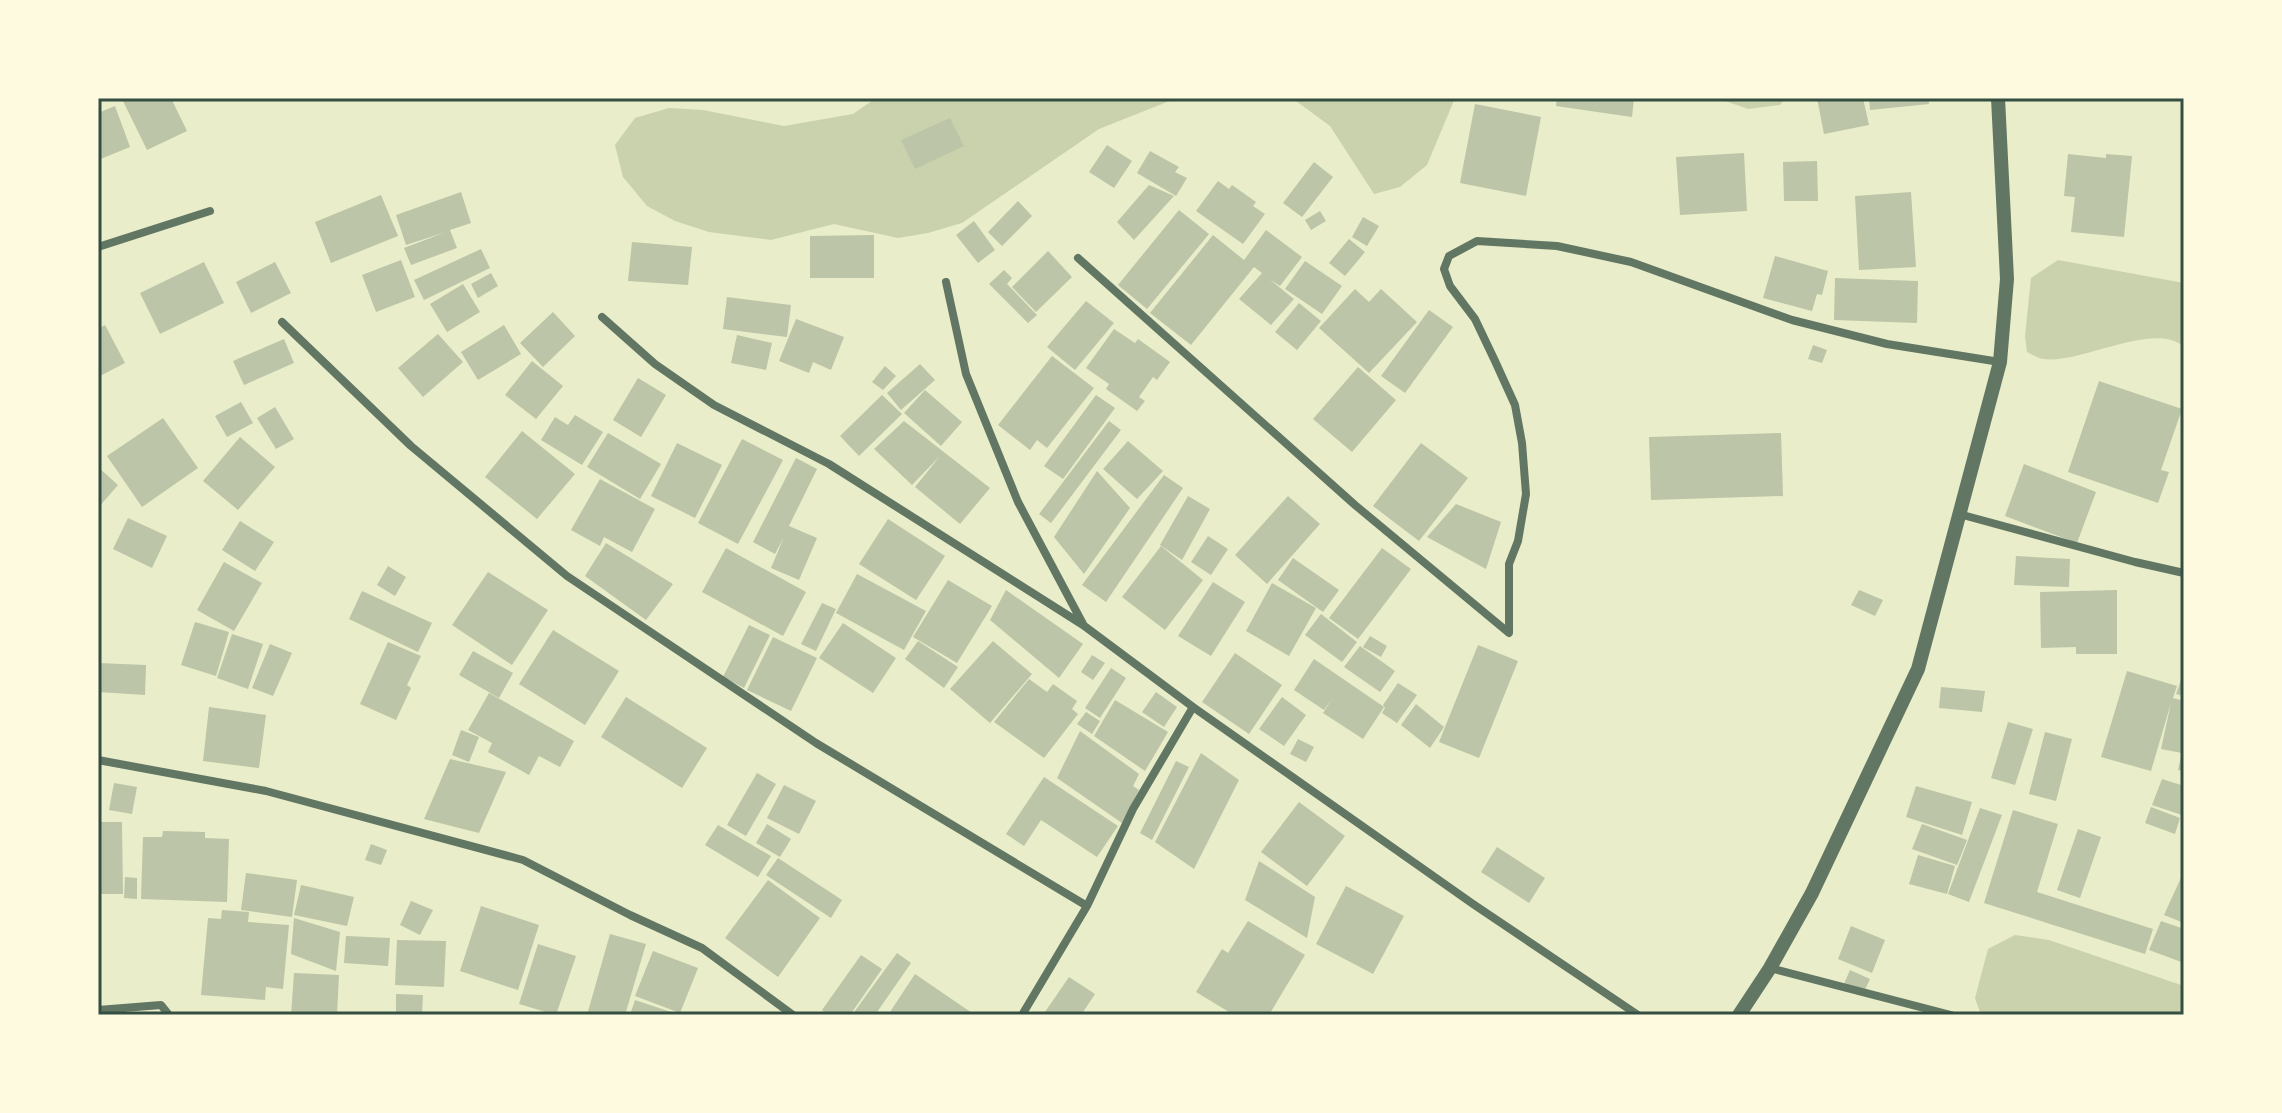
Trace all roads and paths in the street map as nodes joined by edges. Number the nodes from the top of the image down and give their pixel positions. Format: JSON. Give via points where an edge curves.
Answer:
{"nodes":[{"id":1,"x":1998,"y":98,"type":"edge"},
{"id":2,"x":210,"y":211,"type":"dead end"},
{"id":3,"x":98,"y":247,"type":"edge"},
{"id":4,"x":1078,"y":258,"type":"dead end"},
{"id":5,"x":946,"y":282,"type":"dead end"},
{"id":6,"x":602,"y":317,"type":"dead end"},
{"id":7,"x":282,"y":322,"type":"dead end"},
{"id":8,"x":2000,"y":362,"type":"junction"},
{"id":9,"x":1959,"y":514,"type":"junction"},
{"id":10,"x":2184,"y":573,"type":"edge"},
{"id":11,"x":1083,"y":625,"type":"junction"},
{"id":12,"x":1193,"y":707,"type":"junction"},
{"id":13,"x":98,"y":760,"type":"edge"},
{"id":14,"x":1087,"y":906,"type":"junction"},
{"id":15,"x":1770,"y":968,"type":"junction"},
{"id":16,"x":98,"y":1010,"type":"edge"},
{"id":17,"x":169,"y":1015,"type":"edge"},
{"id":18,"x":793,"y":1015,"type":"edge"},
{"id":19,"x":1022,"y":1015,"type":"edge"},
{"id":20,"x":1638,"y":1015,"type":"edge"},
{"id":21,"x":1739,"y":1015,"type":"edge"},
{"id":22,"x":1951,"y":1015,"type":"edge"}],
"edges":[{"from":1,"to":8,"type":"street","via":[[2007,279]]},
{"from":2,"to":3,"type":"street"},
{"from":4,"to":8,"type":"street","via":[[1355,505],[1509,633],[1509,564],[1526,494],[1522,443],[1515,405],[1475,319],[1444,269],[1461,247],[1477,241],[1557,246],[1631,262],[1792,320],[1887,344]]},
{"from":5,"to":11,"type":"street","via":[[966,374],[1018,502]]},
{"from":6,"to":11,"type":"street","via":[[655,364],[714,405],[829,464]]},
{"from":7,"to":14,"type":"street","via":[[411,446],[567,576],[816,743]]},
{"from":8,"to":9,"type":"street"},
{"from":9,"to":10,"type":"street"},
{"from":9,"to":15,"type":"street","via":[[1918,669],[1812,893]]},
{"from":11,"to":12,"type":"street"},
{"from":12,"to":14,"type":"street","via":[[1133,809]]},
{"from":12,"to":20,"type":"street"},
{"from":13,"to":18,"type":"street","via":[[266,791],[523,860],[702,948]]},
{"from":14,"to":19,"type":"street"},
{"from":15,"to":21,"type":"street"},
{"from":15,"to":22,"type":"street"},
{"from":16,"to":17,"type":"street","via":[[161,1005]]}]}
